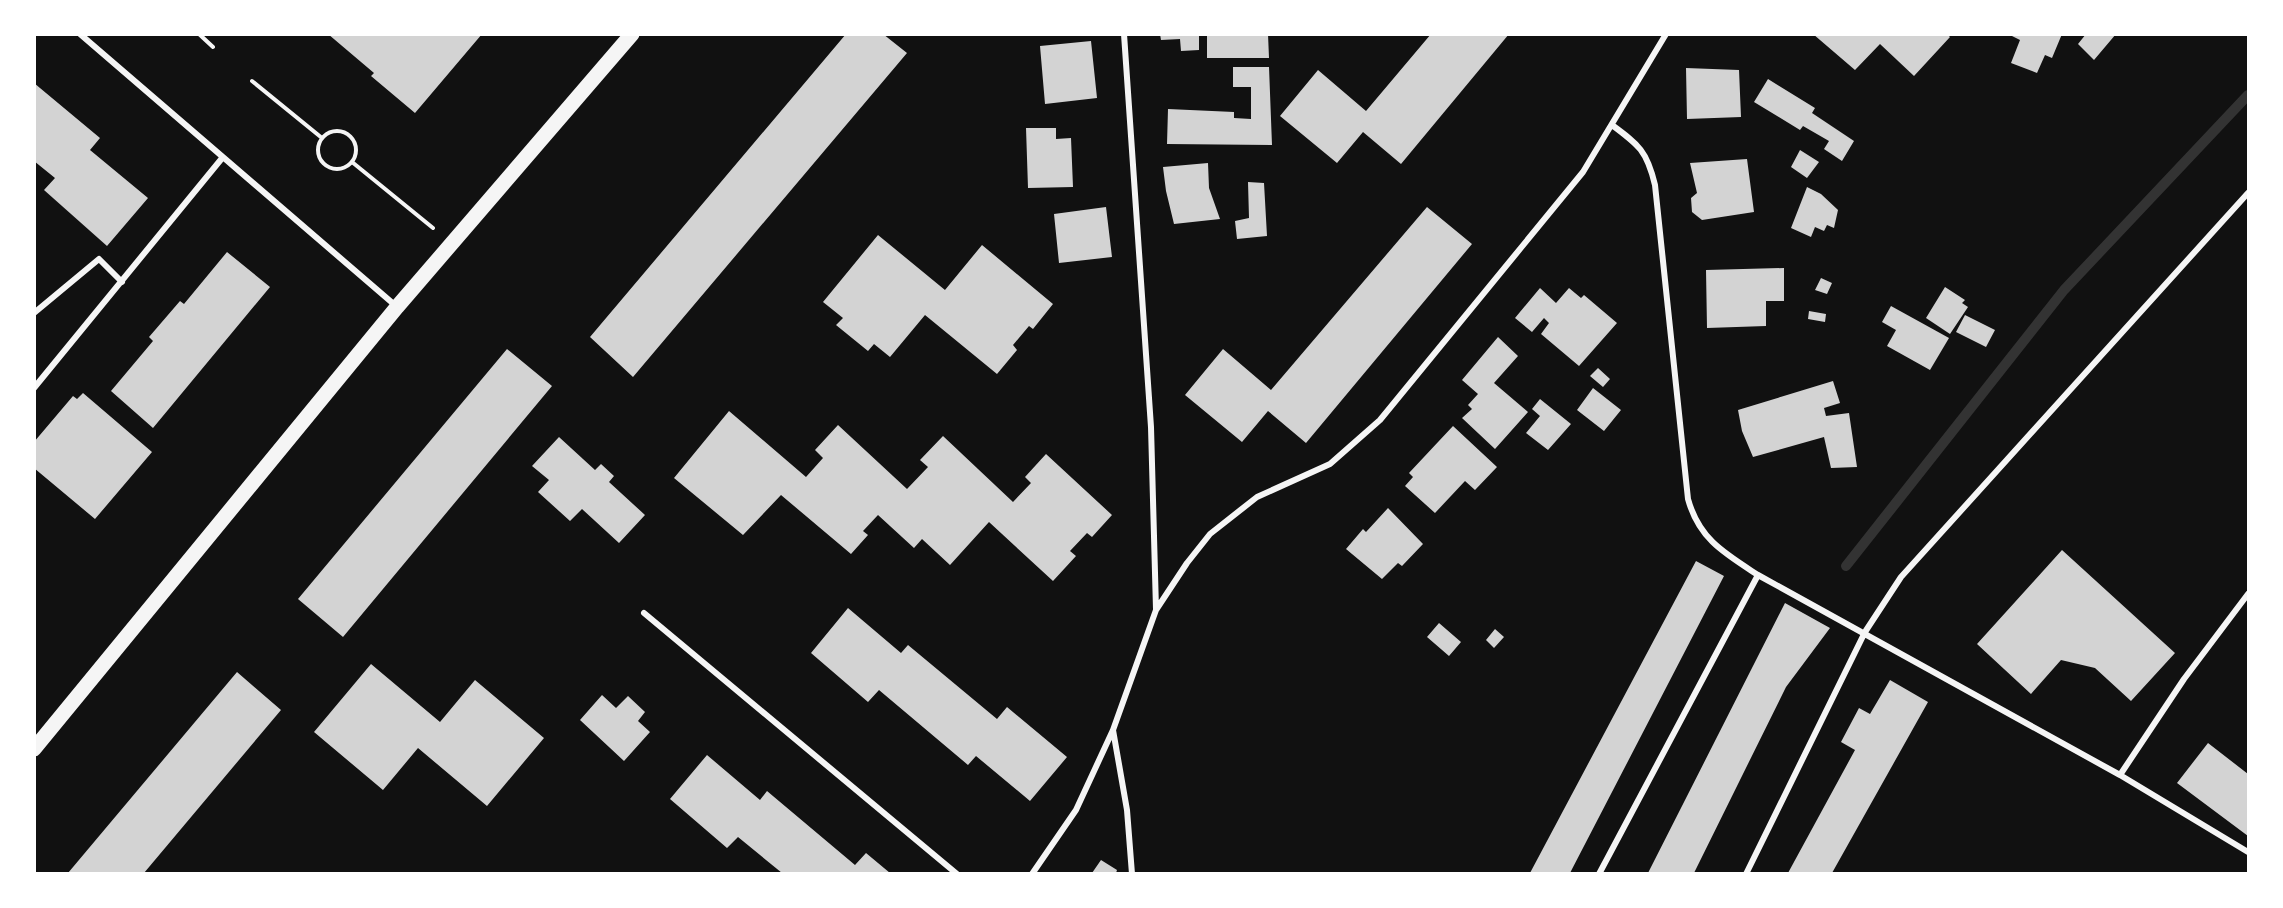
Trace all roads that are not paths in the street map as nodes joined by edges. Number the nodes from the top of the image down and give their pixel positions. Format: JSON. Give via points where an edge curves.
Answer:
{"nodes":[{"id":1,"x":80,"y":34,"type":"edge"},
{"id":2,"x":632,"y":34,"type":"edge"},
{"id":3,"x":1124,"y":34,"type":"edge"},
{"id":4,"x":1666,"y":34,"type":"edge"},
{"id":5,"x":1612,"y":125,"type":"junction"},
{"id":6,"x":224,"y":157,"type":"junction"},
{"id":7,"x":2248,"y":193,"type":"edge"},
{"id":8,"x":122,"y":282,"type":"junction"},
{"id":9,"x":397,"y":307,"type":"junction"},
{"id":10,"x":34,"y":313,"type":"edge"},
{"id":11,"x":34,"y":388,"type":"edge"},
{"id":12,"x":1758,"y":574,"type":"junction"},
{"id":13,"x":2248,"y":594,"type":"edge"},
{"id":14,"x":1156,"y":610,"type":"junction"},
{"id":15,"x":644,"y":613,"type":"dead end"},
{"id":16,"x":1865,"y":632,"type":"junction"},
{"id":17,"x":1113,"y":730,"type":"junction"},
{"id":18,"x":34,"y":749,"type":"edge"},
{"id":19,"x":2120,"y":776,"type":"junction"},
{"id":20,"x":2248,"y":852,"type":"edge"},
{"id":21,"x":957,"y":873,"type":"edge"},
{"id":22,"x":1032,"y":873,"type":"edge"},
{"id":23,"x":1132,"y":873,"type":"edge"},
{"id":24,"x":1599,"y":873,"type":"edge"},
{"id":25,"x":1746,"y":873,"type":"edge"}],
"edges":[{"from":1,"to":6,"type":"street"},
{"from":2,"to":9,"type":"main road"},
{"from":3,"to":14,"type":"street","via":[[1152,428]]},
{"from":4,"to":5,"type":"street"},
{"from":5,"to":12,"type":"street","via":[[1642,148],[1654,185],[1693,518],[1719,548]]},
{"from":5,"to":14,"type":"street","via":[[1583,172],[1380,420],[1330,464],[1257,497],[1210,534]]},
{"from":6,"to":8,"type":"street"},
{"from":6,"to":9,"type":"street"},
{"from":7,"to":16,"type":"street","via":[[1901,577]]},
{"from":8,"to":10,"type":"street","via":[[99,259]]},
{"from":8,"to":11,"type":"street"},
{"from":9,"to":18,"type":"main road"},
{"from":12,"to":16,"type":"street"},
{"from":12,"to":24,"type":"street"},
{"from":13,"to":19,"type":"street","via":[[2184,679]]},
{"from":14,"to":17,"type":"street"},
{"from":15,"to":21,"type":"street"},
{"from":16,"to":19,"type":"street"},
{"from":16,"to":25,"type":"street"},
{"from":17,"to":22,"type":"street","via":[[1076,810]]},
{"from":17,"to":23,"type":"street","via":[[1127,810]]},
{"from":19,"to":20,"type":"street"}]}
